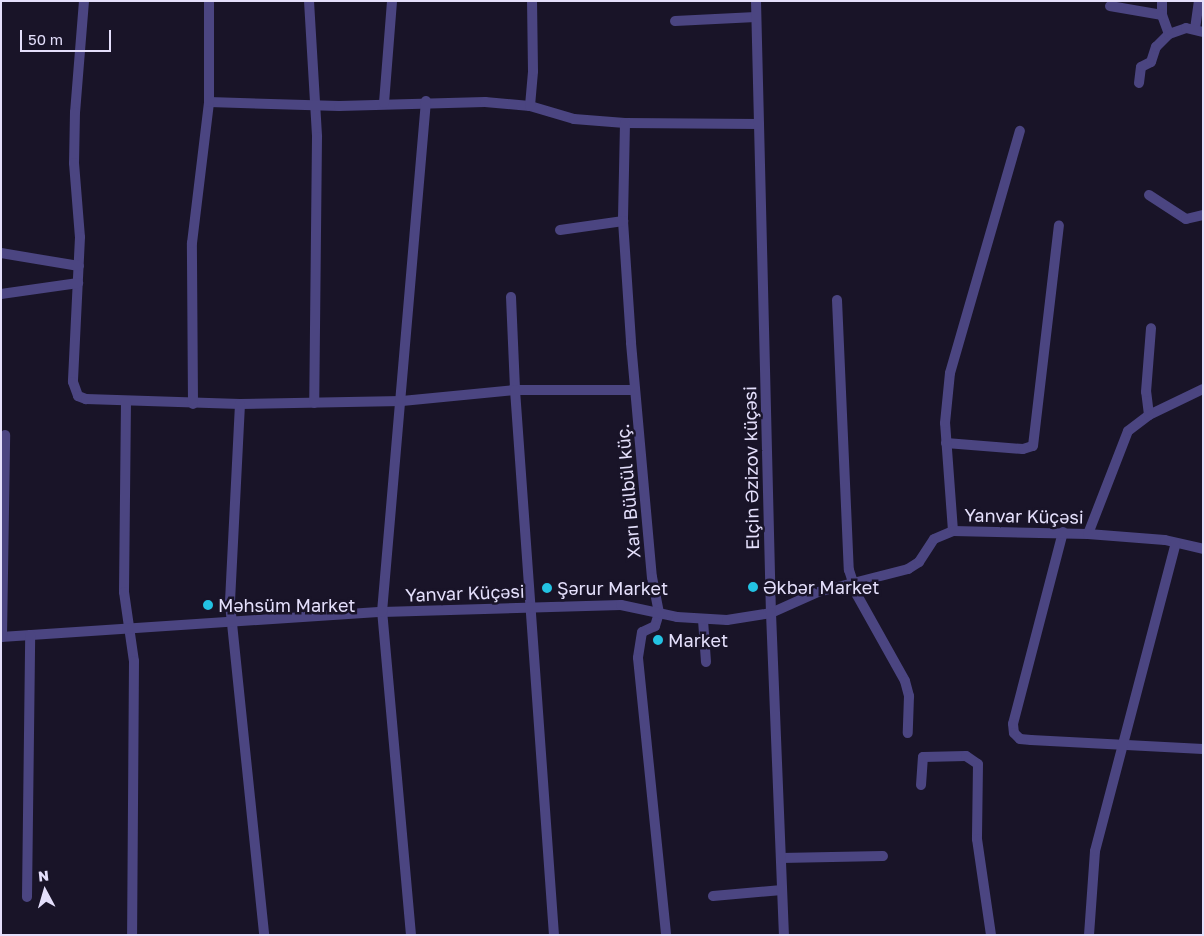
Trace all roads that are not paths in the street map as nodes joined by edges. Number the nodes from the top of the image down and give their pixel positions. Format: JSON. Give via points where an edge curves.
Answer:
{"nodes":[{"id":1,"x":84,"y":1,"type":"edge"},
{"id":2,"x":208,"y":1,"type":"edge"},
{"id":3,"x":309,"y":1,"type":"edge"},
{"id":4,"x":392,"y":1,"type":"edge"},
{"id":5,"x":532,"y":1,"type":"edge"},
{"id":6,"x":756,"y":1,"type":"edge"},
{"id":7,"x":1162,"y":1,"type":"edge"},
{"id":8,"x":1199,"y":1,"type":"edge"},
{"id":9,"x":1110,"y":6,"type":"dead end"},
{"id":10,"x":1162,"y":15,"type":"junction"},
{"id":11,"x":756,"y":17,"type":"junction"},
{"id":12,"x":675,"y":21,"type":"dead end"},
{"id":13,"x":1199,"y":31,"type":"edge"},
{"id":14,"x":1169,"y":34,"type":"junction"},
{"id":15,"x":1139,"y":83,"type":"dead end"},
{"id":16,"x":426,"y":101,"type":"junction"},
{"id":17,"x":209,"y":102,"type":"junction"},
{"id":18,"x":384,"y":103,"type":"junction"},
{"id":19,"x":316,"y":104,"type":"junction"},
{"id":20,"x":530,"y":106,"type":"junction"},
{"id":21,"x":625,"y":123,"type":"junction"},
{"id":22,"x":759,"y":124,"type":"junction"},
{"id":23,"x":1020,"y":131,"type":"dead end"},
{"id":24,"x":1149,"y":196,"type":"dead end"},
{"id":25,"x":1203,"y":216,"type":"edge"},
{"id":26,"x":623,"y":221,"type":"junction"},
{"id":27,"x":1059,"y":226,"type":"dead end"},
{"id":28,"x":560,"y":230,"type":"dead end"},
{"id":29,"x":1,"y":252,"type":"edge"},
{"id":30,"x":79,"y":266,"type":"junction"},
{"id":31,"x":78,"y":282,"type":"junction"},
{"id":32,"x":1,"y":294,"type":"edge"},
{"id":33,"x":511,"y":297,"type":"dead end"},
{"id":34,"x":837,"y":300,"type":"dead end"},
{"id":35,"x":1151,"y":328,"type":"dead end"},
{"id":36,"x":1203,"y":388,"type":"edge"},
{"id":37,"x":515,"y":390,"type":"junction"},
{"id":38,"x":636,"y":390,"type":"junction"},
{"id":39,"x":126,"y":401,"type":"junction"},
{"id":40,"x":402,"y":401,"type":"junction"},
{"id":41,"x":314,"y":403,"type":"junction"},
{"id":42,"x":193,"y":404,"type":"junction"},
{"id":43,"x":240,"y":404,"type":"junction"},
{"id":44,"x":1149,"y":415,"type":"junction"},
{"id":45,"x":5,"y":435,"type":"dead end"},
{"id":46,"x":946,"y":443,"type":"junction"},
{"id":47,"x":953,"y":531,"type":"junction"},
{"id":48,"x":1062,"y":532,"type":"junction"},
{"id":49,"x":1088,"y":534,"type":"junction"},
{"id":50,"x":1176,"y":543,"type":"junction"},
{"id":51,"x":1203,"y":549,"type":"edge"},
{"id":52,"x":852,"y":582,"type":"junction"},
{"id":53,"x":531,"y":607,"type":"junction"},
{"id":54,"x":382,"y":612,"type":"junction"},
{"id":55,"x":659,"y":613,"type":"junction"},
{"id":56,"x":771,"y":613,"type":"junction"},
{"id":57,"x":703,"y":620,"type":"junction"},
{"id":58,"x":232,"y":623,"type":"junction"},
{"id":59,"x":130,"y":629,"type":"junction"},
{"id":60,"x":30,"y":635,"type":"junction"},
{"id":61,"x":2,"y":637,"type":"edge"},
{"id":62,"x":706,"y":662,"type":"dead end"},
{"id":63,"x":908,"y":733,"type":"dead end"},
{"id":64,"x":1120,"y":745,"type":"junction"},
{"id":65,"x":1203,"y":749,"type":"edge"},
{"id":66,"x":921,"y":785,"type":"dead end"},
{"id":67,"x":883,"y":856,"type":"dead end"},
{"id":68,"x":781,"y":858,"type":"junction"},
{"id":69,"x":782,"y":890,"type":"junction"},
{"id":70,"x":713,"y":896,"type":"dead end"},
{"id":71,"x":27,"y":897,"type":"dead end"},
{"id":72,"x":132,"y":935,"type":"edge"},
{"id":73,"x":264,"y":935,"type":"edge"},
{"id":74,"x":411,"y":935,"type":"edge"},
{"id":75,"x":554,"y":935,"type":"edge"},
{"id":76,"x":666,"y":935,"type":"edge"},
{"id":77,"x":784,"y":935,"type":"edge"},
{"id":78,"x":991,"y":935,"type":"edge"},
{"id":79,"x":1089,"y":935,"type":"edge"}],
"edges":[{"from":1,"to":30,"type":"street","via":[[75,112]]},
{"from":2,"to":17,"type":"street"},
{"from":3,"to":19,"type":"street"},
{"from":4,"to":18,"type":"street"},
{"from":5,"to":20,"type":"street","via":[[534,71]]},
{"from":6,"to":11,"type":"street","name":"Elçin Əzizov küçəsi"},
{"from":7,"to":10,"type":"street"},
{"from":8,"to":13,"type":"street"},
{"from":9,"to":10,"type":"street"},
{"from":10,"to":14,"type":"street"},
{"from":11,"to":12,"type":"street"},
{"from":11,"to":22,"type":"street","name":"Elçin Əzizov küçəsi"},
{"from":13,"to":14,"type":"street"},
{"from":14,"to":15,"type":"street","via":[[1156,47],[1151,62],[1141,67]]},
{"from":16,"to":18,"type":"street"},
{"from":16,"to":20,"type":"street","via":[[509,102]]},
{"from":16,"to":40,"type":"street"},
{"from":17,"to":19,"type":"street"},
{"from":17,"to":42,"type":"street","via":[[192,243]]},
{"from":18,"to":19,"type":"street"},
{"from":19,"to":41,"type":"street"},
{"from":20,"to":21,"type":"street","via":[[574,119]]},
{"from":21,"to":22,"type":"street"},
{"from":21,"to":26,"type":"street","name":"Xarı Bülbül küç."},
{"from":22,"to":56,"type":"street","name":"Elçin Əzizov küçəsi"},
{"from":23,"to":46,"type":"street","via":[[954,356],[946,406]]},
{"from":24,"to":25,"type":"street","via":[[1186,219]]},
{"from":26,"to":28,"type":"street"},
{"from":26,"to":38,"type":"street","name":"Xarı Bülbül küç."},
{"from":27,"to":46,"type":"street","via":[[1033,446],[1023,449]]},
{"from":29,"to":30,"type":"street"},
{"from":30,"to":31,"type":"street"},
{"from":31,"to":32,"type":"street"},
{"from":31,"to":39,"type":"street","via":[[74,390],[86,399]]},
{"from":33,"to":37,"type":"street"},
{"from":34,"to":52,"type":"street","via":[[847,556]]},
{"from":35,"to":44,"type":"street","via":[[1146,392]]},
{"from":36,"to":44,"type":"street"},
{"from":37,"to":38,"type":"street"},
{"from":37,"to":40,"type":"street"},
{"from":37,"to":53,"type":"street"},
{"from":38,"to":55,"type":"street","name":"Xarı Bülbül küç.","via":[[652,577]]},
{"from":39,"to":42,"type":"street"},
{"from":39,"to":59,"type":"street","via":[[124,592]]},
{"from":40,"to":41,"type":"street"},
{"from":40,"to":54,"type":"street"},
{"from":41,"to":43,"type":"street"},
{"from":42,"to":43,"type":"street"},
{"from":43,"to":58,"type":"street"},
{"from":44,"to":49,"type":"street","via":[[1125,437]]},
{"from":45,"to":61,"type":"street"},
{"from":46,"to":47,"type":"street"},
{"from":47,"to":48,"type":"street","name":"Yanvar Küçəsi"},
{"from":47,"to":52,"type":"street","name":"Yanvar Küçəsi","via":[[934,539],[915,566]]},
{"from":48,"to":49,"type":"street","name":"Yanvar Küçəsi"},
{"from":48,"to":64,"type":"street","via":[[1013,724],[1014,733],[1020,739]]},
{"from":49,"to":50,"type":"street","name":"Yanvar Küçəsi"},
{"from":50,"to":51,"type":"street","name":"Yanvar Küçəsi"},
{"from":50,"to":64,"type":"street"},
{"from":52,"to":56,"type":"street","name":"Yanvar Küçəsi","via":[[818,592]]},
{"from":52,"to":63,"type":"street","via":[[905,681],[909,696]]},
{"from":53,"to":54,"type":"street","name":"Yanvar Küçəsi"},
{"from":53,"to":55,"type":"street","name":"Yanvar Küçəsi","via":[[621,605]]},
{"from":53,"to":75,"type":"street"},
{"from":54,"to":58,"type":"street","name":"Yanvar Küçəsi"},
{"from":54,"to":74,"type":"street"},
{"from":55,"to":57,"type":"street","name":"Yanvar Küçəsi"},
{"from":55,"to":76,"type":"street","via":[[654,626],[642,632],[638,658]]},
{"from":56,"to":57,"type":"street","name":"Yanvar Küçəsi"},
{"from":56,"to":68,"type":"street","name":"Elçin Əzizov küçəsi"},
{"from":57,"to":62,"type":"street"},
{"from":58,"to":59,"type":"street","name":"Yanvar Küçəsi"},
{"from":58,"to":73,"type":"street"},
{"from":59,"to":60,"type":"street","name":"Yanvar Küçəsi"},
{"from":59,"to":72,"type":"street","via":[[134,661]]},
{"from":60,"to":61,"type":"street","name":"Yanvar Küçəsi"},
{"from":60,"to":71,"type":"street"},
{"from":64,"to":65,"type":"street"},
{"from":64,"to":79,"type":"street","via":[[1095,851]]},
{"from":66,"to":78,"type":"street","via":[[923,757],[966,756],[978,764],[977,839]]},
{"from":67,"to":68,"type":"street"},
{"from":68,"to":69,"type":"street","name":"Elçin Əzizov küçəsi"},
{"from":69,"to":70,"type":"street"},
{"from":69,"to":77,"type":"street","name":"Elçin Əzizov küçəsi"}]}
